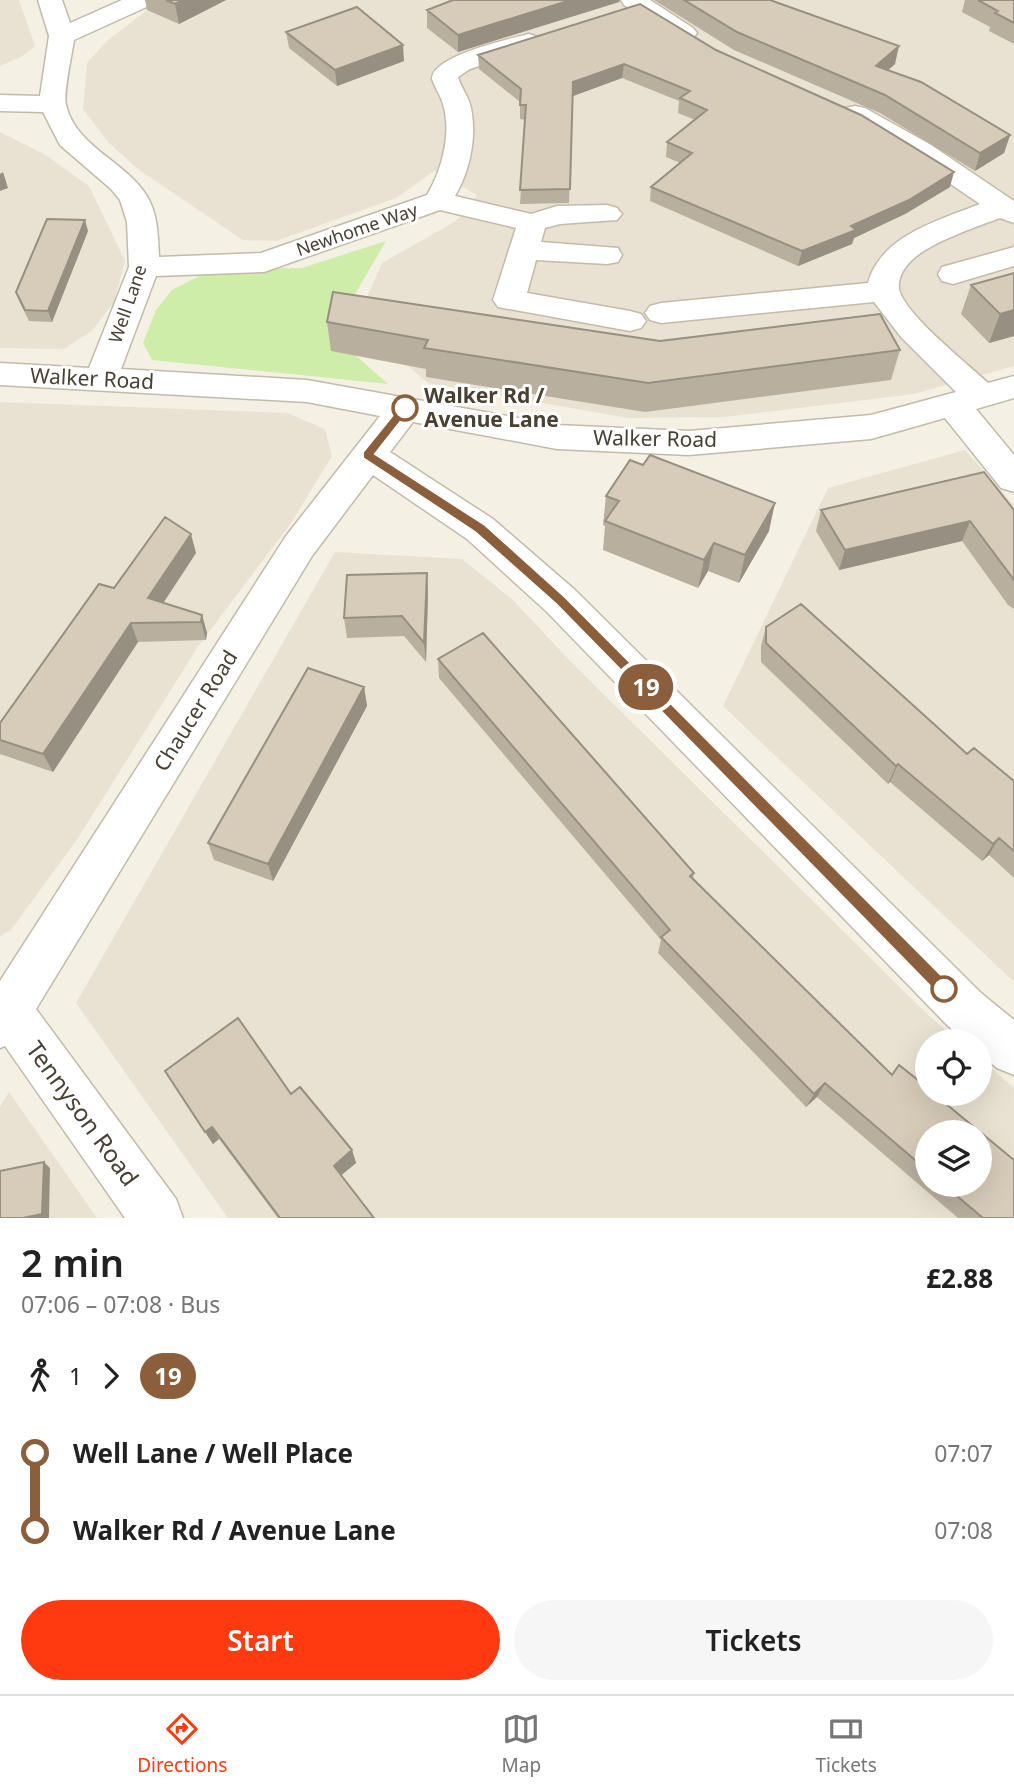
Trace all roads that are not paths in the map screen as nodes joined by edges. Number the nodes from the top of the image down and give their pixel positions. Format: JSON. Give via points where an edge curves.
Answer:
{"nodes":[{"id":1,"x":50,"y":0,"type":"edge"},
{"id":2,"x":142,"y":0,"type":"edge"},
{"id":3,"x":630,"y":7,"type":"edge"},
{"id":4,"x":551,"y":35,"type":"edge"},
{"id":5,"x":62,"y":37,"type":"junction"},
{"id":6,"x":700,"y":43,"type":"edge"},
{"id":7,"x":0,"y":103,"type":"edge"},
{"id":8,"x":52,"y":104,"type":"junction"},
{"id":9,"x":833,"y":105,"type":"edge"},
{"id":10,"x":438,"y":201,"type":"junction"},
{"id":11,"x":1007,"y":211,"type":"edge"},
{"id":12,"x":607,"y":214,"type":"dead end"},
{"id":13,"x":528,"y":237,"type":"junction"},
{"id":14,"x":607,"y":255,"type":"dead end"},
{"id":15,"x":1014,"y":256,"type":"edge"},
{"id":16,"x":144,"y":267,"type":"junction"},
{"id":17,"x":953,"y":274,"type":"dead end"},
{"id":18,"x":884,"y":291,"type":"junction"},
{"id":19,"x":661,"y":313,"type":"dead end"},
{"id":20,"x":630,"y":321,"type":"dead end"},
{"id":21,"x":0,"y":374,"type":"edge"},
{"id":22,"x":101,"y":379,"type":"junction"},
{"id":23,"x":1014,"y":387,"type":"edge"},
{"id":24,"x":967,"y":400,"type":"junction"},
{"id":25,"x":405,"y":408,"type":"junction"},
{"id":26,"x":368,"y":455,"type":"junction"},
{"id":27,"x":1014,"y":479,"type":"edge"},
{"id":28,"x":3,"y":1014,"type":"edge"},
{"id":29,"x":1014,"y":1051,"type":"edge"},
{"id":30,"x":157,"y":1218,"type":"edge"}],
"edges":[{"from":1,"to":5,"type":"street"},
{"from":2,"to":5,"type":"street"},
{"from":3,"to":6,"type":"street"},
{"from":4,"to":10,"type":"street","name":"Newhome Way","via":[[461,63],[445,74],[445,85],[459,110],[459,135],[449,186]]},
{"from":5,"to":8,"type":"street"},
{"from":7,"to":8,"type":"street"},
{"from":8,"to":16,"type":"street","name":"Well Lane","via":[[70,139],[134,199],[142,222]]},
{"from":9,"to":11,"type":"street","via":[[921,151]]},
{"from":10,"to":13,"type":"street"},
{"from":10,"to":16,"type":"street","name":"Newhome Way","via":[[264,262]]},
{"from":11,"to":18,"type":"street","via":[[925,238],[892,263]]},
{"from":12,"to":13,"type":"street","via":[[557,215]]},
{"from":13,"to":14,"type":"street"},
{"from":13,"to":20,"type":"street","via":[[509,300]]},
{"from":15,"to":17,"type":"street"},
{"from":16,"to":22,"type":"street","name":"Well Lane"},
{"from":18,"to":19,"type":"street"},
{"from":18,"to":24,"type":"street"},
{"from":21,"to":22,"type":"street","name":"Walker Road"},
{"from":22,"to":25,"type":"street","name":"Walker Road","via":[[307,391]]},
{"from":23,"to":24,"type":"street","name":"Walker Road"},
{"from":24,"to":25,"type":"street","name":"Walker Road","via":[[870,428],[689,443],[557,437]]},
{"from":24,"to":27,"type":"street"},
{"from":25,"to":26,"type":"street","name":"Chaucer Road"},
{"from":26,"to":28,"type":"street","name":"Chaucer Road","via":[[299,547]]},
{"from":26,"to":29,"type":"street","via":[[480,529],[561,601],[964,1009]]},
{"from":28,"to":30,"type":"street","name":"Tennyson Road"}]}
